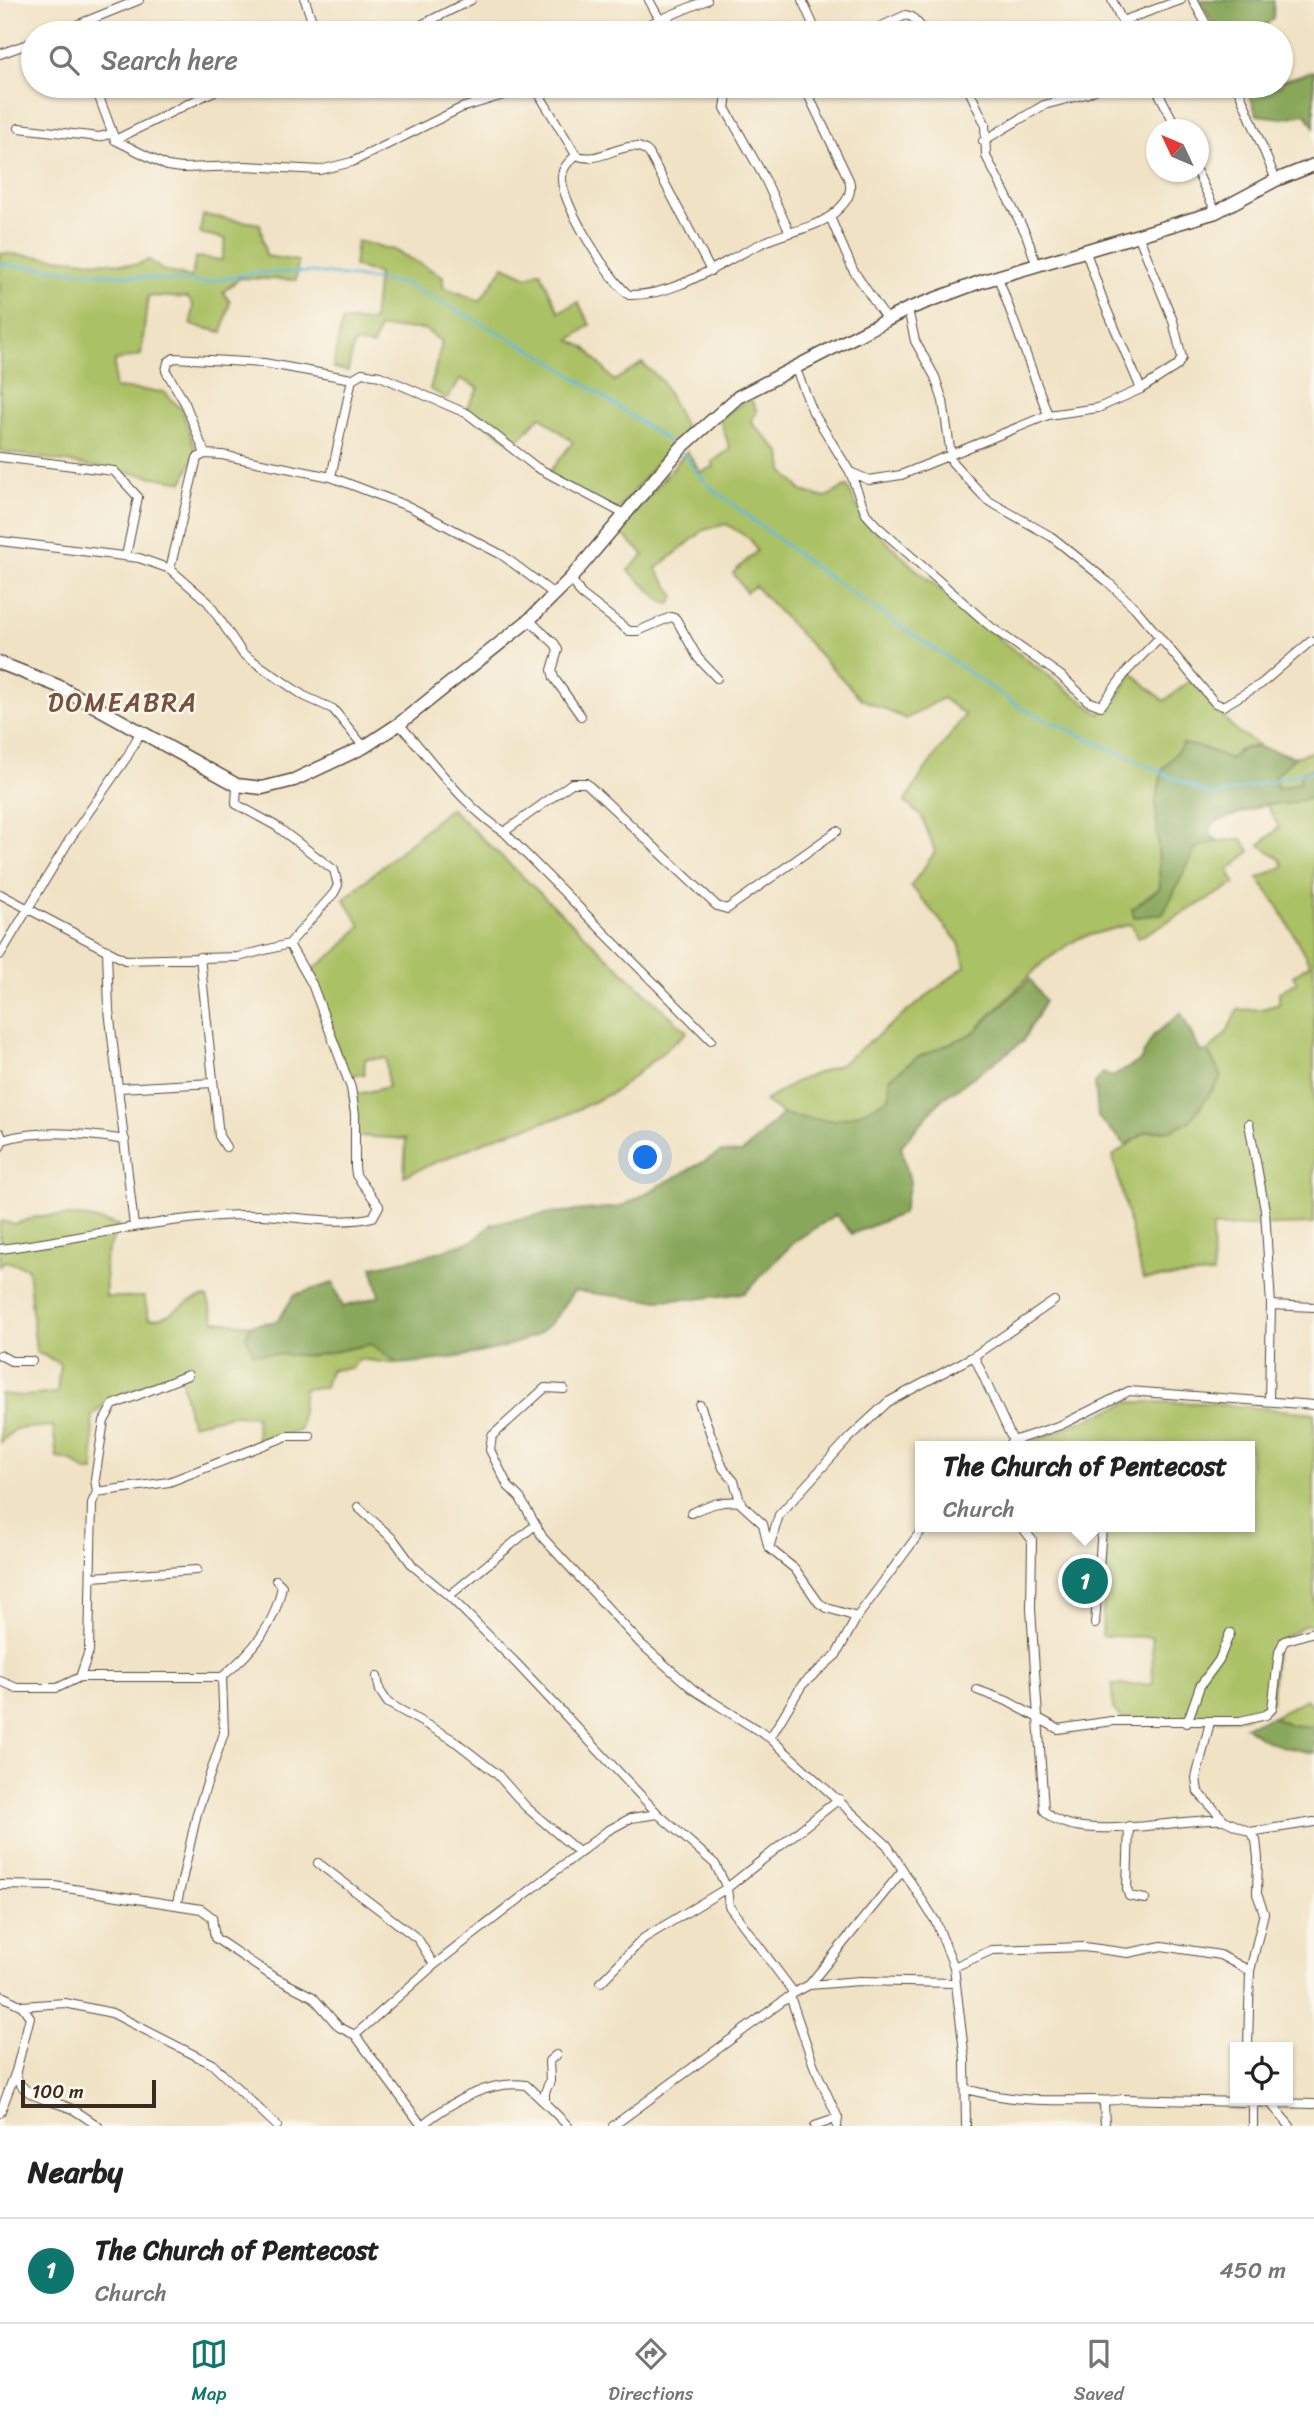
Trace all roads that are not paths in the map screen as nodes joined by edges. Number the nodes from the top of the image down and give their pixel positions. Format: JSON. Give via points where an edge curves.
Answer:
{"nodes":[{"id":1,"x":139,"y":0,"type":"edge"},
{"id":2,"x":305,"y":0,"type":"edge"},
{"id":3,"x":471,"y":0,"type":"edge"},
{"id":4,"x":649,"y":0,"type":"edge"},
{"id":5,"x":707,"y":0,"type":"edge"},
{"id":6,"x":802,"y":0,"type":"edge"},
{"id":7,"x":1112,"y":0,"type":"edge"},
{"id":8,"x":1181,"y":0,"type":"edge"},
{"id":9,"x":1193,"y":0,"type":"edge"},
{"id":10,"x":660,"y":20,"type":"joint"},
{"id":11,"x":92,"y":21,"type":"edge"},
{"id":12,"x":312,"y":21,"type":"edge"},
{"id":13,"x":429,"y":21,"type":"edge"},
{"id":14,"x":812,"y":21,"type":"edge"},
{"id":15,"x":893,"y":21,"type":"edge"},
{"id":16,"x":916,"y":21,"type":"edge"},
{"id":17,"x":1122,"y":21,"type":"joint"},
{"id":18,"x":1204,"y":21,"type":"edge"},
{"id":19,"x":21,"y":46,"type":"edge"},
{"id":20,"x":0,"y":54,"type":"edge"},
{"id":21,"x":99,"y":98,"type":"edge"},
{"id":22,"x":199,"y":98,"type":"edge"},
{"id":23,"x":494,"y":98,"type":"edge"},
{"id":24,"x":540,"y":98,"type":"edge"},
{"id":25,"x":726,"y":98,"type":"edge"},
{"id":26,"x":810,"y":98,"type":"edge"},
{"id":27,"x":973,"y":98,"type":"edge"},
{"id":28,"x":1071,"y":98,"type":"edge"},
{"id":29,"x":1161,"y":98,"type":"edge"},
{"id":30,"x":1242,"y":98,"type":"edge"},
{"id":31,"x":1172,"y":119,"type":"edge"},
{"id":32,"x":19,"y":128,"type":"dead end"},
{"id":33,"x":113,"y":137,"type":"junction"},
{"id":34,"x":983,"y":141,"type":"junction"},
{"id":35,"x":576,"y":155,"type":"junction"},
{"id":36,"x":1314,"y":164,"type":"edge"},
{"id":37,"x":1276,"y":180,"type":"junction"},
{"id":38,"x":1202,"y":182,"type":"edge"},
{"id":39,"x":1216,"y":212,"type":"junction"},
{"id":40,"x":830,"y":216,"type":"junction"},
{"id":41,"x":789,"y":231,"type":"junction"},
{"id":42,"x":1139,"y":237,"type":"junction"},
{"id":43,"x":1086,"y":252,"type":"junction"},
{"id":44,"x":1037,"y":265,"type":"junction"},
{"id":45,"x":711,"y":271,"type":"junction"},
{"id":46,"x":998,"y":277,"type":"junction"},
{"id":47,"x":908,"y":309,"type":"junction"},
{"id":48,"x":887,"y":320,"type":"junction"},
{"id":49,"x":794,"y":367,"type":"junction"},
{"id":50,"x":352,"y":379,"type":"junction"},
{"id":51,"x":1141,"y":389,"type":"junction"},
{"id":52,"x":1048,"y":415,"type":"junction"},
{"id":53,"x":950,"y":453,"type":"junction"},
{"id":54,"x":205,"y":454,"type":"junction"},
{"id":55,"x":0,"y":457,"type":"edge"},
{"id":56,"x":850,"y":472,"type":"junction"},
{"id":57,"x":331,"y":477,"type":"junction"},
{"id":58,"x":624,"y":514,"type":"junction"},
{"id":59,"x":0,"y":541,"type":"edge"},
{"id":60,"x":126,"y":556,"type":"junction"},
{"id":61,"x":170,"y":569,"type":"junction"},
{"id":62,"x":571,"y":578,"type":"junction"},
{"id":63,"x":554,"y":594,"type":"junction"},
{"id":64,"x":529,"y":620,"type":"junction"},
{"id":65,"x":1159,"y":638,"type":"junction"},
{"id":66,"x":1311,"y":641,"type":"dead end"},
{"id":67,"x":0,"y":663,"type":"edge"},
{"id":68,"x":717,"y":678,"type":"dead end"},
{"id":69,"x":581,"y":716,"type":"dead end"},
{"id":70,"x":400,"y":723,"type":"junction"},
{"id":71,"x":141,"y":731,"type":"junction"},
{"id":72,"x":364,"y":747,"type":"junction"},
{"id":73,"x":237,"y":785,"type":"junction"},
{"id":74,"x":837,"y":831,"type":"dead end"},
{"id":75,"x":504,"y":832,"type":"junction"},
{"id":76,"x":0,"y":894,"type":"edge"},
{"id":77,"x":27,"y":909,"type":"junction"},
{"id":78,"x":289,"y":944,"type":"junction"},
{"id":79,"x":107,"y":950,"type":"junction"},
{"id":80,"x":0,"y":955,"type":"edge"},
{"id":81,"x":200,"y":957,"type":"junction"},
{"id":82,"x":711,"y":1040,"type":"dead end"},
{"id":83,"x":213,"y":1083,"type":"junction"},
{"id":84,"x":119,"y":1088,"type":"junction"},
{"id":85,"x":1249,"y":1124,"type":"dead end"},
{"id":86,"x":1,"y":1140,"type":"edge"},
{"id":87,"x":125,"y":1140,"type":"junction"},
{"id":88,"x":226,"y":1147,"type":"dead end"},
{"id":89,"x":134,"y":1226,"type":"junction"},
{"id":90,"x":0,"y":1249,"type":"edge"},
{"id":91,"x":1054,"y":1301,"type":"dead end"},
{"id":92,"x":1270,"y":1306,"type":"junction"},
{"id":93,"x":1314,"y":1307,"type":"edge"},
{"id":94,"x":0,"y":1355,"type":"edge"},
{"id":95,"x":974,"y":1356,"type":"junction"},
{"id":96,"x":32,"y":1362,"type":"dead end"},
{"id":97,"x":188,"y":1375,"type":"dead end"},
{"id":98,"x":564,"y":1389,"type":"dead end"},
{"id":99,"x":1269,"y":1399,"type":"junction"},
{"id":100,"x":700,"y":1405,"type":"dead end"},
{"id":101,"x":1314,"y":1405,"type":"edge"},
{"id":102,"x":310,"y":1436,"type":"dead end"},
{"id":103,"x":1009,"y":1441,"type":"edge"},
{"id":104,"x":1016,"y":1441,"type":"edge"},
{"id":105,"x":97,"y":1492,"type":"junction"},
{"id":106,"x":741,"y":1502,"type":"junction"},
{"id":107,"x":358,"y":1507,"type":"dead end"},
{"id":108,"x":691,"y":1513,"type":"dead end"},
{"id":109,"x":534,"y":1526,"type":"junction"},
{"id":110,"x":920,"y":1532,"type":"edge"},
{"id":111,"x":1026,"y":1532,"type":"edge"},
{"id":112,"x":1102,"y":1532,"type":"edge"},
{"id":113,"x":769,"y":1548,"type":"junction"},
{"id":114,"x":197,"y":1570,"type":"dead end"},
{"id":115,"x":92,"y":1577,"type":"junction"},
{"id":116,"x":276,"y":1580,"type":"dead end"},
{"id":117,"x":449,"y":1595,"type":"junction"},
{"id":118,"x":857,"y":1617,"type":"junction"},
{"id":119,"x":1095,"y":1624,"type":"dead end"},
{"id":120,"x":1314,"y":1632,"type":"edge"},
{"id":121,"x":1230,"y":1633,"type":"dead end"},
{"id":122,"x":377,"y":1676,"type":"dead end"},
{"id":123,"x":80,"y":1677,"type":"junction"},
{"id":124,"x":222,"y":1677,"type":"junction"},
{"id":125,"x":0,"y":1681,"type":"edge"},
{"id":126,"x":977,"y":1690,"type":"dead end"},
{"id":127,"x":1038,"y":1720,"type":"junction"},
{"id":128,"x":1210,"y":1722,"type":"junction"},
{"id":129,"x":1187,"y":1723,"type":"junction"},
{"id":130,"x":770,"y":1738,"type":"junction"},
{"id":131,"x":839,"y":1799,"type":"junction"},
{"id":132,"x":658,"y":1814,"type":"junction"},
{"id":133,"x":1224,"y":1819,"type":"junction"},
{"id":134,"x":1314,"y":1822,"type":"edge"},
{"id":135,"x":1129,"y":1826,"type":"junction"},
{"id":136,"x":1250,"y":1832,"type":"junction"},
{"id":137,"x":580,"y":1853,"type":"junction"},
{"id":138,"x":317,"y":1863,"type":"dead end"},
{"id":139,"x":902,"y":1870,"type":"junction"},
{"id":140,"x":0,"y":1885,"type":"edge"},
{"id":141,"x":727,"y":1888,"type":"junction"},
{"id":142,"x":1145,"y":1899,"type":"dead end"},
{"id":143,"x":177,"y":1903,"type":"junction"},
{"id":144,"x":434,"y":1965,"type":"junction"},
{"id":145,"x":954,"y":1967,"type":"junction"},
{"id":146,"x":1250,"y":1971,"type":"junction"},
{"id":147,"x":601,"y":1982,"type":"dead end"},
{"id":148,"x":954,"y":1983,"type":"junction"},
{"id":149,"x":809,"y":1985,"type":"junction"},
{"id":150,"x":0,"y":1995,"type":"edge"},
{"id":151,"x":792,"y":1995,"type":"junction"},
{"id":152,"x":22,"y":2006,"type":"junction"},
{"id":153,"x":355,"y":2035,"type":"junction"},
{"id":154,"x":1248,"y":2042,"type":"edge"},
{"id":155,"x":556,"y":2055,"type":"dead end"},
{"id":156,"x":16,"y":2071,"type":"junction"},
{"id":157,"x":966,"y":2089,"type":"junction"},
{"id":158,"x":1230,"y":2101,"type":"edge"},
{"id":159,"x":545,"y":2103,"type":"junction"},
{"id":160,"x":1104,"y":2103,"type":"junction"},
{"id":161,"x":1293,"y":2104,"type":"edge"},
{"id":162,"x":1314,"y":2104,"type":"edge"},
{"id":163,"x":1253,"y":2105,"type":"edge"},
{"id":164,"x":1272,"y":2105,"type":"edge"},
{"id":165,"x":0,"y":2113,"type":"edge"},
{"id":166,"x":838,"y":2122,"type":"edge"},
{"id":167,"x":98,"y":2126,"type":"edge"},
{"id":168,"x":277,"y":2126,"type":"edge"},
{"id":169,"x":422,"y":2126,"type":"edge"},
{"id":170,"x":568,"y":2126,"type":"edge"},
{"id":171,"x":613,"y":2126,"type":"edge"},
{"id":172,"x":815,"y":2126,"type":"edge"},
{"id":173,"x":966,"y":2126,"type":"edge"},
{"id":174,"x":1105,"y":2126,"type":"edge"},
{"id":175,"x":1254,"y":2126,"type":"edge"},
{"id":176,"x":1290,"y":2126,"type":"edge"}],
"edges":[{"from":1,"to":11,"type":"street"},
{"from":2,"to":12,"type":"street"},
{"from":3,"to":13,"type":"street"},
{"from":4,"to":10,"type":"street"},
{"from":5,"to":10,"type":"street"},
{"from":6,"to":14,"type":"street"},
{"from":7,"to":17,"type":"street"},
{"from":8,"to":17,"type":"street"},
{"from":9,"to":18,"type":"street"},
{"from":15,"to":16,"type":"street","via":[[906,15]]},
{"from":19,"to":20,"type":"street"},
{"from":21,"to":33,"type":"street"},
{"from":22,"to":33,"type":"street"},
{"from":23,"to":33,"type":"street","via":[[461,108],[352,162],[320,170],[167,166]]},
{"from":24,"to":35,"type":"street"},
{"from":25,"to":41,"type":"street","via":[[725,108]]},
{"from":26,"to":40,"type":"street","via":[[852,188]]},
{"from":27,"to":34,"type":"street","via":[[985,124]]},
{"from":28,"to":34,"type":"street","via":[[1044,105]]},
{"from":29,"to":31,"type":"street"},
{"from":30,"to":37,"type":"street"},
{"from":32,"to":33,"type":"street"},
{"from":34,"to":44,"type":"street"},
{"from":35,"to":45,"type":"street","via":[[584,158],[642,146],[663,176]]},
{"from":35,"to":45,"type":"street","via":[[565,166],[564,192],[602,267],[621,289],[641,296]]},
{"from":36,"to":37,"type":"street"},
{"from":37,"to":39,"type":"street"},
{"from":38,"to":39,"type":"street"},
{"from":39,"to":42,"type":"street"},
{"from":40,"to":41,"type":"street"},
{"from":40,"to":48,"type":"street","via":[[853,270]]},
{"from":41,"to":45,"type":"street"},
{"from":42,"to":43,"type":"street"},
{"from":42,"to":51,"type":"street","via":[[1173,321],[1182,358]]},
{"from":43,"to":44,"type":"street"},
{"from":43,"to":51,"type":"street"},
{"from":44,"to":46,"type":"street"},
{"from":46,"to":47,"type":"street"},
{"from":46,"to":52,"type":"street"},
{"from":47,"to":48,"type":"street"},
{"from":47,"to":53,"type":"street","via":[[915,341],[943,401]]},
{"from":48,"to":49,"type":"street"},
{"from":49,"to":56,"type":"street","via":[[813,412]]},
{"from":49,"to":58,"type":"street","via":[[721,410]]},
{"from":50,"to":54,"type":"street","via":[[264,363],[174,358],[166,371],[185,403]]},
{"from":50,"to":57,"type":"street"},
{"from":50,"to":58,"type":"street","via":[[362,373],[380,376],[453,406],[536,467]]},
{"from":51,"to":52,"type":"street","via":[[1098,408]]},
{"from":52,"to":53,"type":"street"},
{"from":53,"to":56,"type":"street","via":[[901,475],[869,480]]},
{"from":53,"to":65,"type":"street","via":[[952,462],[987,500],[1074,554],[1135,608]]},
{"from":54,"to":57,"type":"street","via":[[239,456]]},
{"from":54,"to":61,"type":"street","via":[[194,466]]},
{"from":55,"to":60,"type":"street","via":[[114,471],[138,497]]},
{"from":56,"to":65,"type":"street","via":[[866,514],[877,526],[991,627],[1060,674],[1088,701],[1101,706]]},
{"from":57,"to":63,"type":"street","via":[[460,532],[502,555]]},
{"from":58,"to":62,"type":"street"},
{"from":59,"to":60,"type":"street"},
{"from":60,"to":61,"type":"street"},
{"from":61,"to":72,"type":"street","via":[[208,602],[243,654],[304,696],[333,709]]},
{"from":62,"to":63,"type":"street"},
{"from":62,"to":68,"type":"street","via":[[581,594],[629,631],[676,619],[698,658]]},
{"from":63,"to":64,"type":"street"},
{"from":64,"to":69,"type":"street","via":[[555,644],[554,678]]},
{"from":64,"to":70,"type":"street"},
{"from":65,"to":66,"type":"street","via":[[1215,703],[1223,706],[1261,684]]},
{"from":67,"to":71,"type":"street","via":[[58,686]]},
{"from":70,"to":72,"type":"street"},
{"from":70,"to":75,"type":"street","via":[[460,796]]},
{"from":71,"to":73,"type":"street"},
{"from":71,"to":77,"type":"street"},
{"from":72,"to":73,"type":"street","via":[[277,786]]},
{"from":73,"to":78,"type":"street","via":[[236,804],[275,826],[334,870],[338,878],[330,900]]},
{"from":74,"to":75,"type":"street","via":[[727,909],[717,906],[586,783],[572,783]]},
{"from":75,"to":82,"type":"street"},
{"from":76,"to":77,"type":"street"},
{"from":77,"to":79,"type":"street"},
{"from":77,"to":80,"type":"street"},
{"from":78,"to":81,"type":"street","via":[[238,957]]},
{"from":78,"to":89,"type":"street","via":[[312,984],[351,1088],[356,1175],[374,1196],[377,1212],[366,1219],[262,1215]]},
{"from":79,"to":81,"type":"street","via":[[125,960]]},
{"from":79,"to":84,"type":"street"},
{"from":81,"to":83,"type":"street"},
{"from":83,"to":84,"type":"street"},
{"from":83,"to":88,"type":"street","via":[[219,1136]]},
{"from":84,"to":87,"type":"street"},
{"from":85,"to":92,"type":"street","via":[[1265,1210]]},
{"from":86,"to":87,"type":"street","via":[[87,1134]]},
{"from":87,"to":89,"type":"street"},
{"from":89,"to":90,"type":"street"},
{"from":91,"to":95,"type":"street"},
{"from":92,"to":93,"type":"street"},
{"from":92,"to":99,"type":"street"},
{"from":94,"to":96,"type":"street"},
{"from":95,"to":103,"type":"street"},
{"from":95,"to":113,"type":"street","via":[[888,1402],[849,1438],[779,1516]]},
{"from":97,"to":105,"type":"street","via":[[113,1405],[104,1421]]},
{"from":98,"to":109,"type":"street","via":[[545,1388],[492,1436],[490,1450]]},
{"from":99,"to":101,"type":"street"},
{"from":99,"to":104,"type":"street","via":[[1129,1391],[1061,1425]]},
{"from":100,"to":106,"type":"street","via":[[718,1459],[734,1481]]},
{"from":102,"to":105,"type":"street","via":[[287,1436],[169,1482]]},
{"from":105,"to":115,"type":"street","via":[[92,1503]]},
{"from":106,"to":108,"type":"street","via":[[728,1500]]},
{"from":106,"to":113,"type":"street","via":[[763,1524]]},
{"from":107,"to":117,"type":"street","via":[[413,1566]]},
{"from":109,"to":117,"type":"street"},
{"from":109,"to":130,"type":"street","via":[[662,1664]]},
{"from":110,"to":118,"type":"street"},
{"from":111,"to":127,"type":"street","via":[[1032,1540]]},
{"from":112,"to":119,"type":"street"},
{"from":113,"to":118,"type":"street","via":[[794,1569],[819,1602]]},
{"from":114,"to":115,"type":"street"},
{"from":115,"to":123,"type":"street","via":[[89,1651]]},
{"from":116,"to":124,"type":"street","via":[[282,1586],[269,1625],[249,1654]]},
{"from":117,"to":132,"type":"street"},
{"from":118,"to":130,"type":"street","via":[[836,1655],[802,1685]]},
{"from":120,"to":128,"type":"street","via":[[1280,1646],[1272,1709],[1266,1715]]},
{"from":121,"to":129,"type":"street","via":[[1219,1660],[1200,1686]]},
{"from":122,"to":137,"type":"street","via":[[388,1703],[452,1739],[497,1774],[526,1807]]},
{"from":123,"to":124,"type":"street"},
{"from":123,"to":125,"type":"street","via":[[57,1688],[17,1688]]},
{"from":124,"to":143,"type":"street","via":[[224,1733],[197,1812]]},
{"from":126,"to":127,"type":"street"},
{"from":127,"to":129,"type":"street","via":[[1058,1729],[1111,1721]]},
{"from":127,"to":135,"type":"street","via":[[1044,1804],[1049,1816],[1069,1826]]},
{"from":128,"to":129,"type":"street"},
{"from":128,"to":133,"type":"street","via":[[1196,1778],[1198,1792]]},
{"from":130,"to":131,"type":"street"},
{"from":131,"to":139,"type":"street","via":[[887,1845]]},
{"from":131,"to":141,"type":"street"},
{"from":132,"to":137,"type":"street","via":[[631,1818]]},
{"from":132,"to":141,"type":"street","via":[[715,1864]]},
{"from":133,"to":135,"type":"street"},
{"from":133,"to":136,"type":"street"},
{"from":134,"to":136,"type":"street"},
{"from":135,"to":142,"type":"street","via":[[1127,1889],[1129,1896]]},
{"from":136,"to":146,"type":"street","via":[[1256,1840],[1257,1894],[1264,1913]]},
{"from":137,"to":144,"type":"street"},
{"from":138,"to":144,"type":"street","via":[[418,1939]]},
{"from":139,"to":145,"type":"street","via":[[936,1922]]},
{"from":139,"to":149,"type":"street"},
{"from":140,"to":143,"type":"street","via":[[54,1886]]},
{"from":141,"to":147,"type":"street","via":[[645,1938]]},
{"from":141,"to":151,"type":"street","via":[[729,1906]]},
{"from":143,"to":153,"type":"street","via":[[212,1917],[215,1938],[313,1997],[339,2026]]},
{"from":144,"to":153,"type":"street"},
{"from":145,"to":146,"type":"street","via":[[992,1950],[1084,1947],[1128,1953],[1163,1946],[1220,1955]]},
{"from":145,"to":148,"type":"street"},
{"from":146,"to":154,"type":"street"},
{"from":148,"to":149,"type":"street"},
{"from":148,"to":157,"type":"street"},
{"from":149,"to":151,"type":"street"},
{"from":150,"to":152,"type":"street"},
{"from":151,"to":166,"type":"street"},
{"from":151,"to":171,"type":"street"},
{"from":152,"to":156,"type":"street","via":[[28,2011],[30,2025]]},
{"from":152,"to":168,"type":"street","via":[[65,2003],[112,2013],[212,2064]]},
{"from":153,"to":169,"type":"street"},
{"from":155,"to":159,"type":"street","via":[[550,2060]]},
{"from":156,"to":165,"type":"street"},
{"from":156,"to":167,"type":"street","via":[[18,2081],[30,2093],[71,2108]]},
{"from":157,"to":160,"type":"street","via":[[998,2098]]},
{"from":157,"to":173,"type":"street"},
{"from":158,"to":160,"type":"street","via":[[1123,2099]]},
{"from":159,"to":169,"type":"street","via":[[526,2085],[498,2084]]},
{"from":159,"to":170,"type":"street"},
{"from":160,"to":174,"type":"street"},
{"from":161,"to":162,"type":"street"},
{"from":163,"to":175,"type":"street"},
{"from":164,"to":176,"type":"street"},
{"from":166,"to":172,"type":"street"}]}
